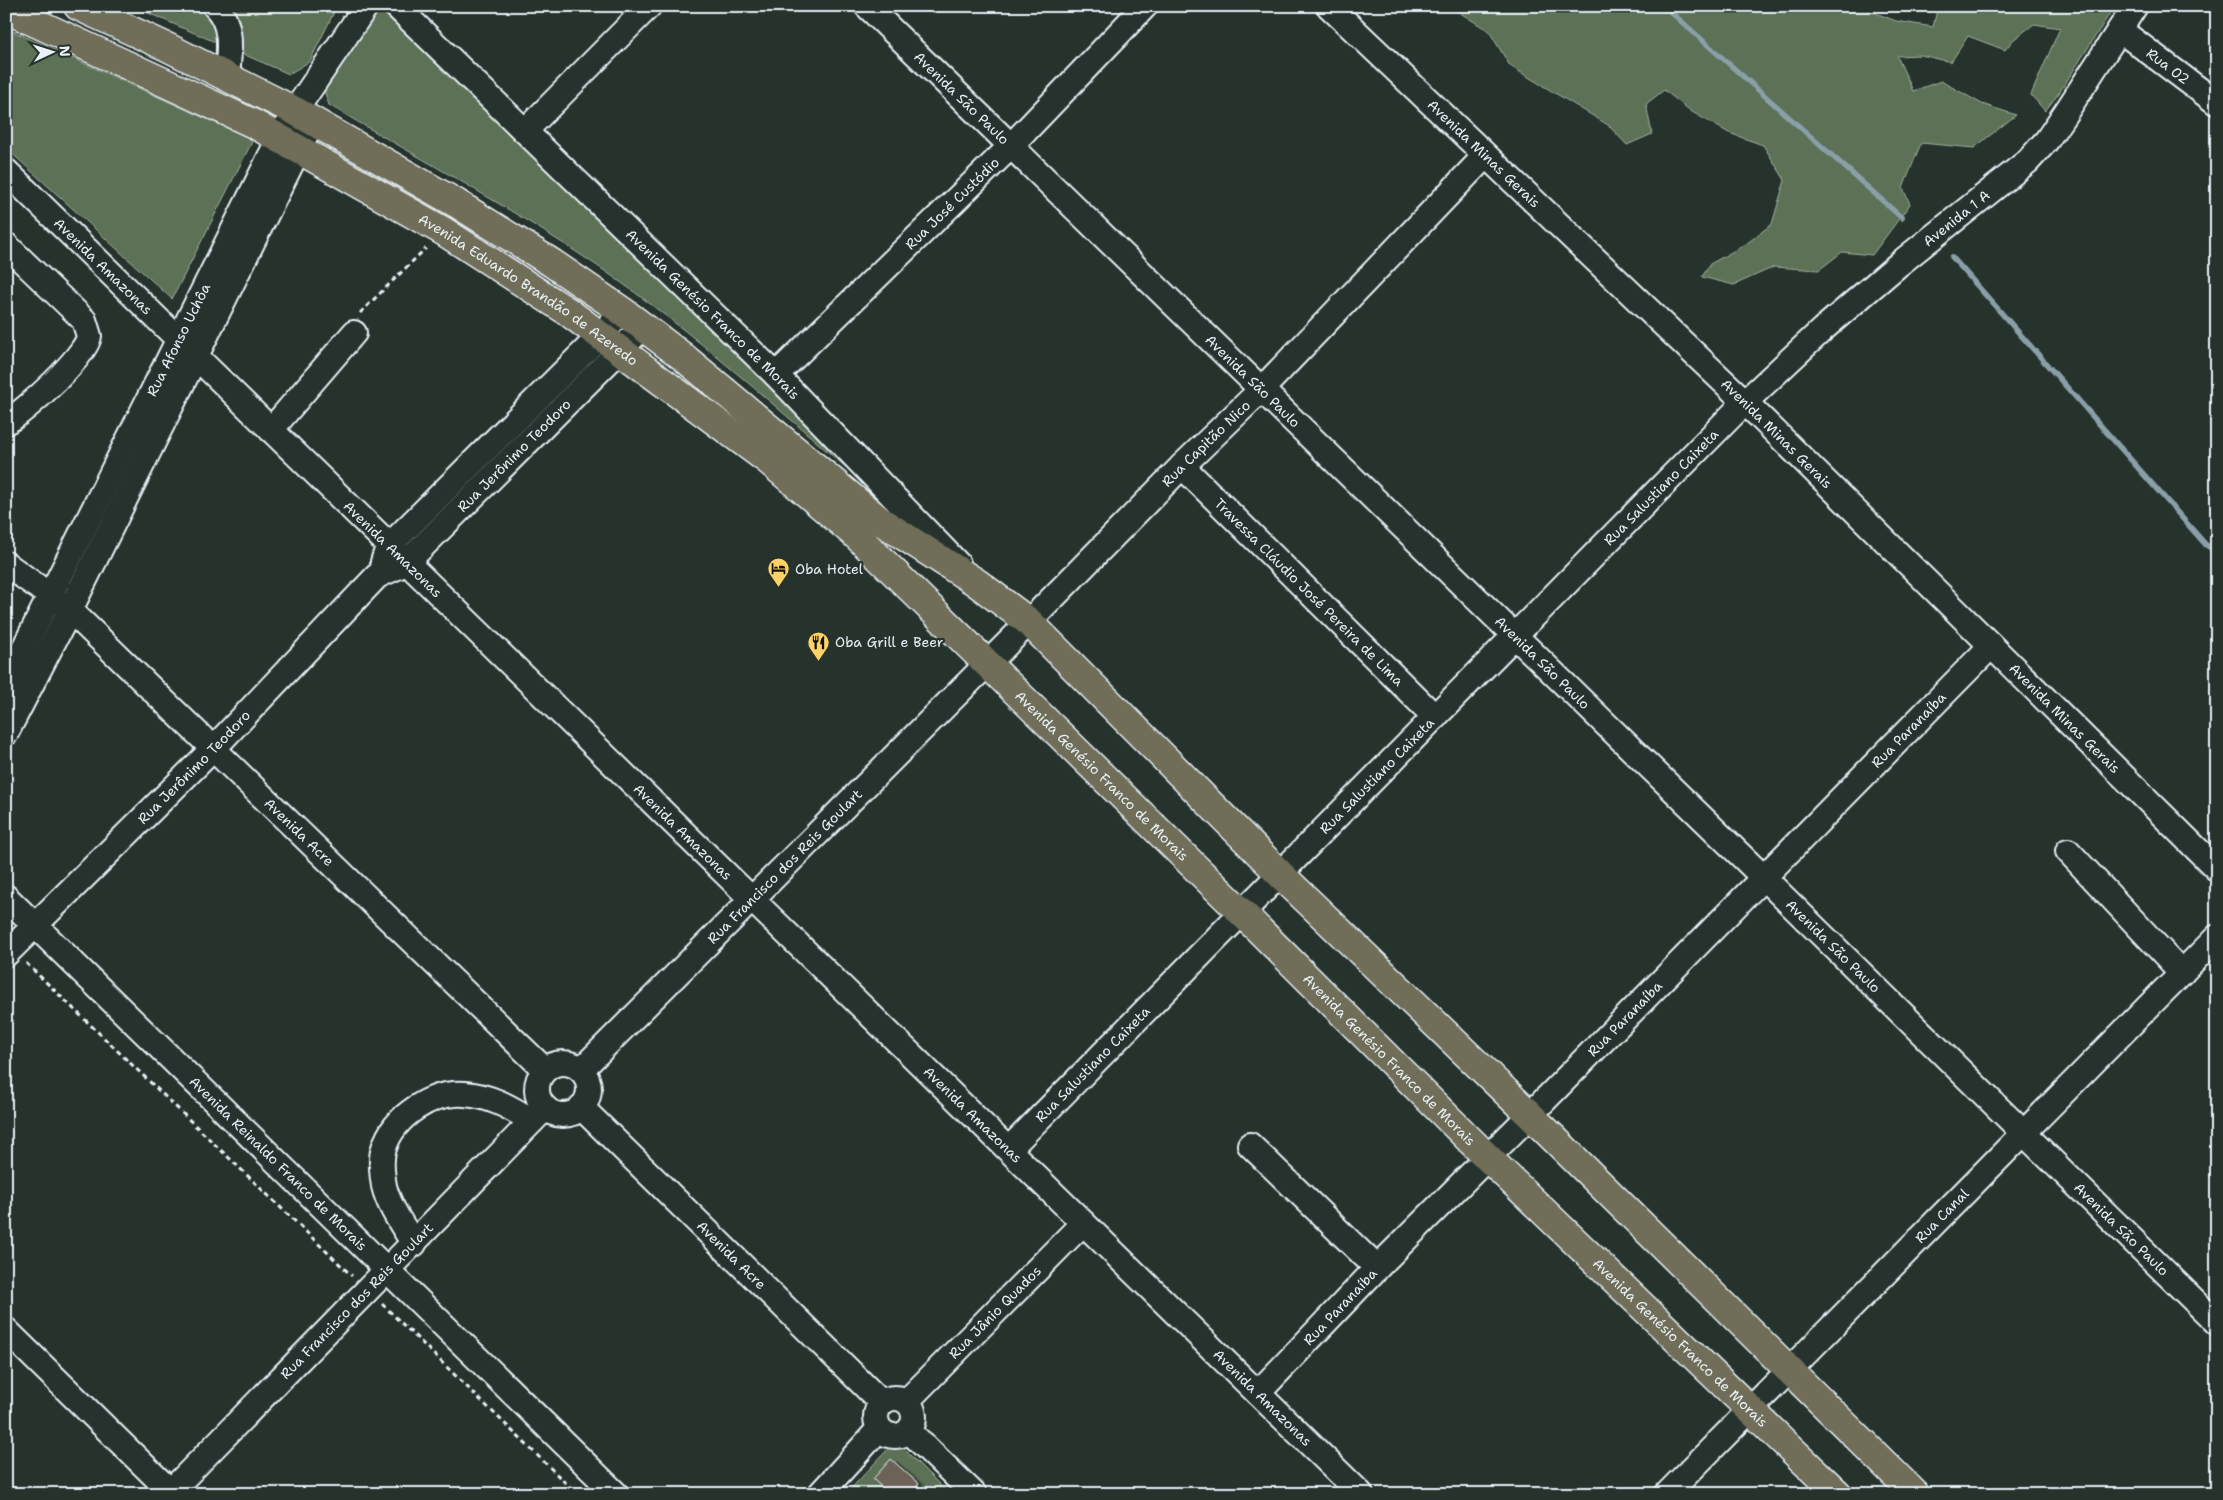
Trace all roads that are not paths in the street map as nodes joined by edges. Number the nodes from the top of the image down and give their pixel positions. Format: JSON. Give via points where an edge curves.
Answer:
{"nodes":[{"id":1,"x":78,"y":6,"type":"edge"},
{"id":2,"x":215,"y":6,"type":"edge"},
{"id":3,"x":366,"y":6,"type":"edge"},
{"id":4,"x":396,"y":6,"type":"edge"},
{"id":5,"x":649,"y":6,"type":"edge"},
{"id":6,"x":867,"y":6,"type":"edge"},
{"id":7,"x":1144,"y":6,"type":"edge"},
{"id":8,"x":1329,"y":6,"type":"edge"},
{"id":9,"x":2135,"y":6,"type":"edge"},
{"id":10,"x":6,"y":8,"type":"edge"},
{"id":11,"x":2120,"y":30,"type":"junction"},
{"id":12,"x":227,"y":76,"type":"junction"},
{"id":13,"x":2214,"y":94,"type":"edge"},
{"id":14,"x":304,"y":117,"type":"junction"},
{"id":15,"x":525,"y":131,"type":"junction"},
{"id":16,"x":289,"y":145,"type":"junction"},
{"id":17,"x":1011,"y":146,"type":"junction"},
{"id":18,"x":1485,"y":156,"type":"junction"},
{"id":19,"x":6,"y":171,"type":"edge"},
{"id":20,"x":6,"y":245,"type":"edge"},
{"id":21,"x":622,"y":311,"type":"junction"},
{"id":22,"x":643,"y":327,"type":"junction"},
{"id":23,"x":354,"y":333,"type":"road end"},
{"id":24,"x":179,"y":340,"type":"junction"},
{"id":25,"x":610,"y":343,"type":"junction"},
{"id":26,"x":195,"y":357,"type":"junction"},
{"id":27,"x":776,"y":375,"type":"junction"},
{"id":28,"x":1262,"y":389,"type":"junction"},
{"id":29,"x":1745,"y":402,"type":"junction"},
{"id":30,"x":6,"y":422,"type":"edge"},
{"id":31,"x":271,"y":430,"type":"junction"},
{"id":32,"x":1182,"y":466,"type":"junction"},
{"id":33,"x":388,"y":547,"type":"junction"},
{"id":34,"x":406,"y":563,"type":"junction"},
{"id":35,"x":6,"y":564,"type":"edge"},
{"id":36,"x":377,"y":576,"type":"junction"},
{"id":37,"x":977,"y":583,"type":"junction"},
{"id":38,"x":52,"y":596,"type":"junction"},
{"id":39,"x":70,"y":610,"type":"junction"},
{"id":40,"x":1029,"y":622,"type":"junction"},
{"id":41,"x":1514,"y":636,"type":"junction"},
{"id":42,"x":1991,"y":646,"type":"junction"},
{"id":43,"x":986,"y":664,"type":"junction"},
{"id":44,"x":6,"y":684,"type":"edge"},
{"id":45,"x":1435,"y":717,"type":"junction"},
{"id":46,"x":6,"y":733,"type":"edge"},
{"id":47,"x":212,"y":750,"type":"junction"},
{"id":48,"x":2068,"y":851,"type":"dead end"},
{"id":49,"x":2217,"y":869,"type":"edge"},
{"id":50,"x":1281,"y":875,"type":"junction"},
{"id":51,"x":1764,"y":877,"type":"junction"},
{"id":52,"x":6,"y":897,"type":"edge"},
{"id":53,"x":753,"y":899,"type":"junction"},
{"id":54,"x":1244,"y":914,"type":"junction"},
{"id":55,"x":34,"y":924,"type":"junction"},
{"id":56,"x":2217,"y":937,"type":"edge"},
{"id":57,"x":9,"y":952,"type":"edge"},
{"id":58,"x":2182,"y":973,"type":"junction"},
{"id":59,"x":545,"y":1070,"type":"junction"},
{"id":60,"x":581,"y":1070,"type":"junction"},
{"id":61,"x":581,"y":1107,"type":"junction"},
{"id":62,"x":539,"y":1114,"type":"junction"},
{"id":63,"x":1530,"y":1115,"type":"junction"},
{"id":64,"x":2025,"y":1134,"type":"junction"},
{"id":65,"x":1250,"y":1145,"type":"dead end"},
{"id":66,"x":1009,"y":1149,"type":"junction"},
{"id":67,"x":1487,"y":1156,"type":"junction"},
{"id":68,"x":1083,"y":1223,"type":"junction"},
{"id":69,"x":414,"y":1244,"type":"junction"},
{"id":70,"x":1377,"y":1268,"type":"junction"},
{"id":71,"x":387,"y":1270,"type":"junction"},
{"id":72,"x":2217,"y":1323,"type":"edge"},
{"id":73,"x":6,"y":1330,"type":"edge"},
{"id":74,"x":1789,"y":1370,"type":"junction"},
{"id":75,"x":1258,"y":1393,"type":"junction"},
{"id":76,"x":907,"y":1401,"type":"junction"},
{"id":77,"x":882,"y":1403,"type":"junction"},
{"id":78,"x":1749,"y":1410,"type":"junction"},
{"id":79,"x":880,"y":1428,"type":"junction"},
{"id":80,"x":909,"y":1431,"type":"junction"},
{"id":81,"x":170,"y":1493,"type":"edge"},
{"id":82,"x":616,"y":1494,"type":"edge"},
{"id":83,"x":820,"y":1494,"type":"edge"},
{"id":84,"x":974,"y":1494,"type":"edge"},
{"id":85,"x":1361,"y":1494,"type":"edge"},
{"id":86,"x":1667,"y":1494,"type":"edge"},
{"id":87,"x":1838,"y":1494,"type":"edge"},
{"id":88,"x":1916,"y":1494,"type":"edge"}],
"edges":[{"from":1,"to":12,"type":"main road"},
{"from":2,"to":12,"type":"street","via":[[222,13],[228,32]]},
{"from":3,"to":14,"type":"street","name":"Rua Afonso Uchôa"},
{"from":4,"to":15,"type":"street","name":"Avenida Genésio Franco de Morais"},
{"from":5,"to":15,"type":"street"},
{"from":6,"to":17,"type":"street","name":"Avenida São Paulo"},
{"from":7,"to":17,"type":"street","name":"Rua José Custódio"},
{"from":8,"to":18,"type":"street","name":"Avenida Minas Gerais"},
{"from":9,"to":11,"type":"street","name":"Avenida 1 A"},
{"from":10,"to":16,"type":"main road","name":"Avenida Eduardo Brandão de Azeredo","via":[[222,109]]},
{"from":11,"to":13,"type":"street","name":"Rua 02"},
{"from":11,"to":29,"type":"street","name":"Avenida 1 A","via":[[2047,140],[2028,161],[1822,329]]},
{"from":12,"to":14,"type":"main road"},
{"from":14,"to":16,"type":"street","name":"Rua Afonso Uchôa"},
{"from":14,"to":21,"type":"main road","via":[[456,203]]},
{"from":15,"to":27,"type":"street","name":"Avenida Genésio Franco de Morais"},
{"from":16,"to":24,"type":"street","name":"Rua Afonso Uchôa"},
{"from":16,"to":25,"type":"main road","name":"Avenida Eduardo Brandão de Azeredo","via":[[443,231],[532,286]]},
{"from":16,"to":26,"type":"street","name":"Rua Afonso Uchôa"},
{"from":17,"to":27,"type":"street","name":"Rua José Custódio"},
{"from":17,"to":28,"type":"street","name":"Avenida São Paulo"},
{"from":18,"to":28,"type":"street","name":"Rua Capitão Nico"},
{"from":18,"to":29,"type":"street","name":"Avenida Minas Gerais"},
{"from":19,"to":24,"type":"street","name":"Avenida Amazonas"},
{"from":20,"to":30,"type":"street","via":[[84,320],[89,336],[82,352],[28,407]]},
{"from":21,"to":22,"type":"main road"},
{"from":21,"to":25,"type":"street","name":"Rua Jerônimo Teodoro"},
{"from":22,"to":25,"type":"street","name":"Rua Jerônimo Teodoro"},
{"from":22,"to":37,"type":"main road","via":[[879,520]]},
{"from":23,"to":31,"type":"street"},
{"from":24,"to":26,"type":"street","name":"Avenida Amazonas"},
{"from":24,"to":38,"type":"street","name":"Rua Afonso Uchôa"},
{"from":25,"to":33,"type":"street","name":"Rua Jerônimo Teodoro"},
{"from":25,"to":34,"type":"street","name":"Rua Jerônimo Teodoro"},
{"from":25,"to":43,"type":"main road","name":"Avenida Eduardo Brandão de Azeredo","via":[[799,486],[857,536]]},
{"from":26,"to":31,"type":"street","name":"Avenida Amazonas"},
{"from":26,"to":39,"type":"street","name":"Rua Afonso Uchôa"},
{"from":27,"to":37,"type":"street","name":"Avenida Genésio Franco de Morais"},
{"from":28,"to":32,"type":"street","name":"Rua Capitão Nico"},
{"from":28,"to":41,"type":"street","name":"Avenida São Paulo"},
{"from":29,"to":41,"type":"street","name":"Rua Salustiano Caixeta"},
{"from":29,"to":42,"type":"street","name":"Avenida Minas Gerais"},
{"from":31,"to":33,"type":"street","name":"Avenida Amazonas"},
{"from":32,"to":40,"type":"street","name":"Rua Capitão Nico"},
{"from":32,"to":45,"type":"street","name":"Travessa Cláudio José Pereira de Lima"},
{"from":33,"to":34,"type":"street","name":"Avenida Amazonas"},
{"from":33,"to":36,"type":"street","name":"Rua Jerônimo Teodoro"},
{"from":34,"to":36,"type":"street","name":"Rua Jerônimo Teodoro"},
{"from":34,"to":53,"type":"street","name":"Avenida Amazonas"},
{"from":35,"to":38,"type":"street","name":"Avenida Acre"},
{"from":36,"to":47,"type":"street","name":"Rua Jerônimo Teodoro"},
{"from":37,"to":40,"type":"main road","name":"Avenida Genésio Franco de Morais"},
{"from":38,"to":39,"type":"street","name":"Avenida Acre"},
{"from":38,"to":44,"type":"street","name":"Rua Afonso Uchôa"},
{"from":39,"to":46,"type":"street","name":"Rua Afonso Uchôa"},
{"from":39,"to":47,"type":"street","name":"Avenida Acre"},
{"from":40,"to":43,"type":"street"},
{"from":40,"to":50,"type":"main road","name":"Avenida Genésio Franco de Morais"},
{"from":41,"to":45,"type":"street","name":"Rua Salustiano Caixeta"},
{"from":41,"to":51,"type":"street","name":"Avenida São Paulo"},
{"from":42,"to":49,"type":"street","name":"Avenida Minas Gerais"},
{"from":42,"to":51,"type":"street","name":"Rua Paranaíba"},
{"from":43,"to":53,"type":"street","name":"Rua Francisco dos Reis Goulart"},
{"from":43,"to":54,"type":"main road","name":"Avenida Genésio Franco de Morais"},
{"from":45,"to":50,"type":"street","name":"Rua Salustiano Caixeta"},
{"from":47,"to":55,"type":"street","name":"Rua Jerônimo Teodoro"},
{"from":47,"to":59,"type":"street","name":"Avenida Acre"},
{"from":48,"to":58,"type":"street"},
{"from":50,"to":54,"type":"street","name":"Rua Salustiano Caixeta"},
{"from":50,"to":63,"type":"main road","name":"Avenida Genésio Franco de Morais"},
{"from":51,"to":63,"type":"street","name":"Rua Paranaíba"},
{"from":51,"to":64,"type":"street","name":"Avenida São Paulo"},
{"from":52,"to":55,"type":"street","name":"Avenida Reinaldo Franco de Morais"},
{"from":53,"to":60,"type":"street","name":"Rua Francisco dos Reis Goulart"},
{"from":53,"to":66,"type":"street","name":"Avenida Amazonas"},
{"from":54,"to":66,"type":"street","name":"Rua Salustiano Caixeta"},
{"from":54,"to":67,"type":"main road","name":"Avenida Genésio Franco de Morais"},
{"from":55,"to":57,"type":"street","name":"Rua Jerônimo Teodoro"},
{"from":55,"to":71,"type":"street","name":"Avenida Reinaldo Franco de Morais"},
{"from":56,"to":58,"type":"street","name":"Rua Canal"},
{"from":58,"to":64,"type":"street","name":"Rua Canal"},
{"from":59,"to":60,"type":"street","via":[[563,1063]]},
{"from":59,"to":62,"type":"street","via":[[537,1089]]},
{"from":60,"to":61,"type":"street","via":[[588,1093]]},
{"from":61,"to":62,"type":"street","via":[[567,1114]]},
{"from":61,"to":77,"type":"street","name":"Avenida Acre"},
{"from":62,"to":69,"type":"street","name":"Rua Francisco dos Reis Goulart"},
{"from":62,"to":69,"type":"street","via":[[492,1099],[463,1094],[435,1098],[419,1106],[395,1127],[382,1155],[384,1187]]},
{"from":63,"to":67,"type":"street","name":"Rua Paranaíba"},
{"from":63,"to":74,"type":"main road","name":"Avenida Genésio Franco de Morais"},
{"from":64,"to":72,"type":"street","name":"Avenida São Paulo"},
{"from":64,"to":74,"type":"street","name":"Rua Canal"},
{"from":65,"to":70,"type":"street"},
{"from":66,"to":68,"type":"street","name":"Avenida Amazonas"},
{"from":67,"to":70,"type":"street","name":"Rua Paranaíba"},
{"from":67,"to":78,"type":"main road","name":"Avenida Genésio Franco de Morais"},
{"from":68,"to":75,"type":"street","name":"Avenida Amazonas"},
{"from":68,"to":76,"type":"street","name":"Rua Jânio Quados"},
{"from":69,"to":71,"type":"street","name":"Rua Francisco dos Reis Goulart"},
{"from":70,"to":75,"type":"street","name":"Rua Paranaíba"},
{"from":71,"to":81,"type":"street","name":"Rua Francisco dos Reis Goulart"},
{"from":71,"to":82,"type":"street","name":"Avenida Reinaldo Franco de Morais"},
{"from":73,"to":81,"type":"street"},
{"from":74,"to":78,"type":"street","name":"Rua Canal"},
{"from":74,"to":88,"type":"main road","name":"Avenida Genésio Franco de Morais"},
{"from":75,"to":85,"type":"street","name":"Avenida Amazonas"},
{"from":76,"to":77,"type":"street","via":[[894,1398]]},
{"from":76,"to":80,"type":"street","via":[[914,1412],[913,1426]]},
{"from":77,"to":79,"type":"street","via":[[876,1416]]},
{"from":78,"to":86,"type":"street","name":"Rua Canal"},
{"from":78,"to":87,"type":"main road","name":"Avenida Genésio Franco de Morais"},
{"from":79,"to":80,"type":"street","via":[[890,1436],[904,1435]]},
{"from":79,"to":83,"type":"street"},
{"from":80,"to":84,"type":"street"}]}
